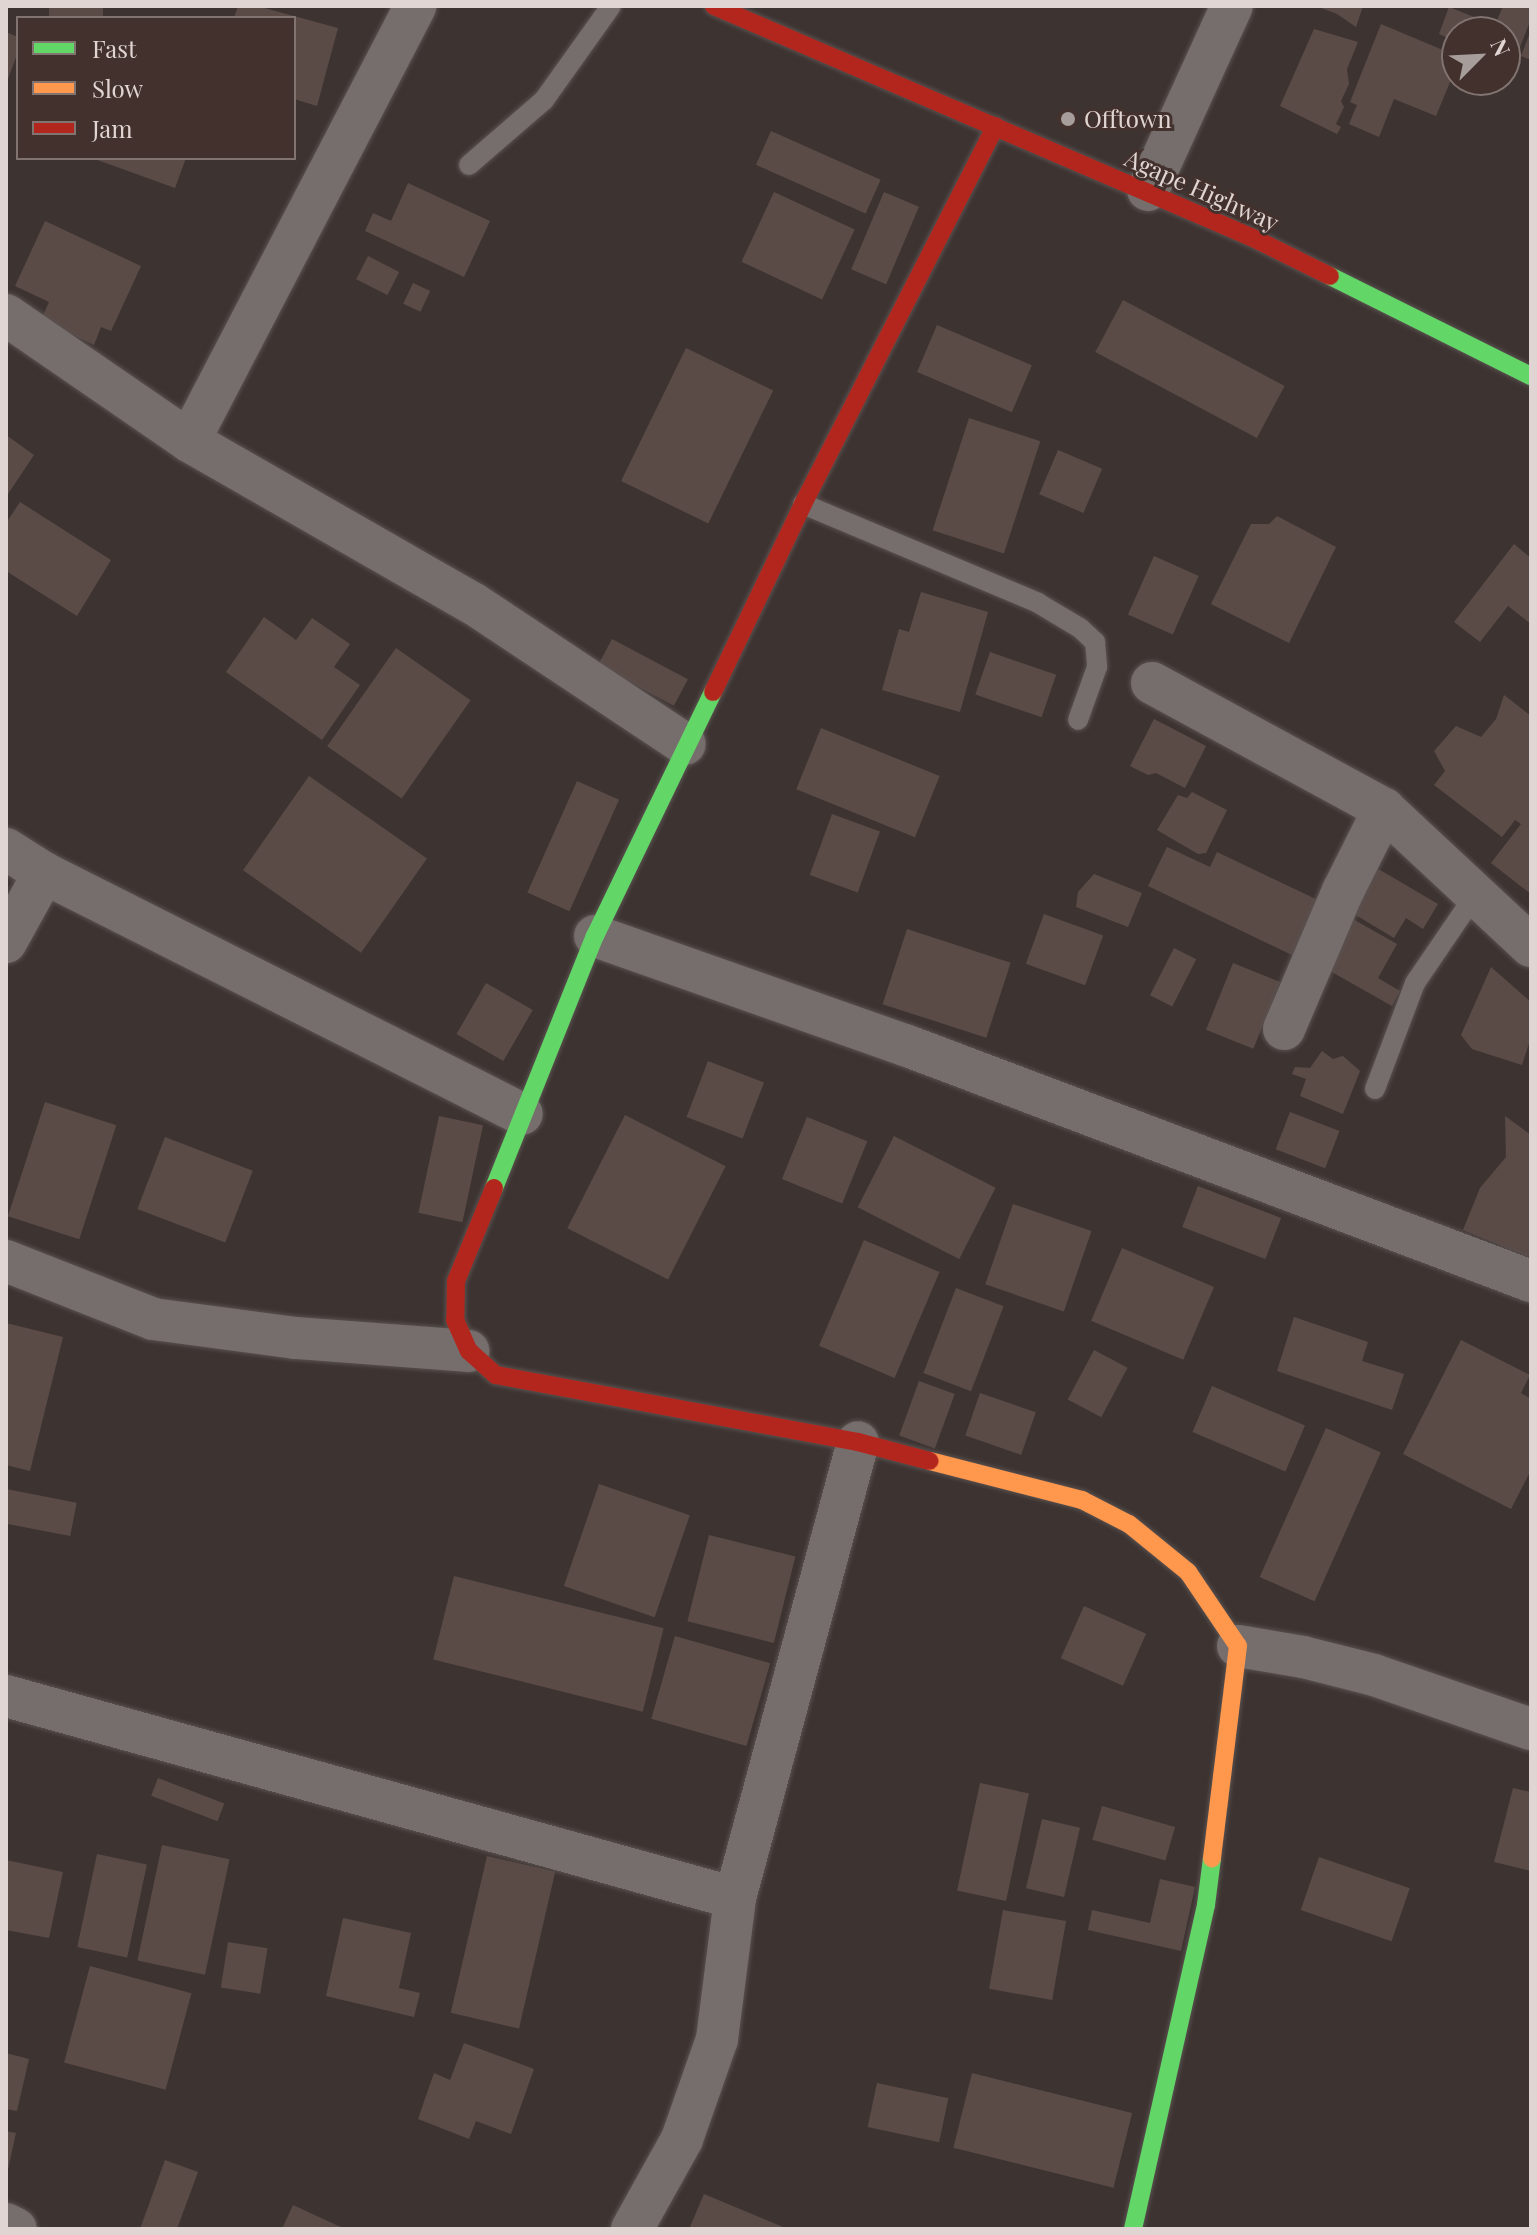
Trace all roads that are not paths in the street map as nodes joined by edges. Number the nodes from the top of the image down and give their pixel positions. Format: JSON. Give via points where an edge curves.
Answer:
{"nodes":[{"id":1,"x":415,"y":6,"type":"edge"},
{"id":2,"x":611,"y":6,"type":"edge"},
{"id":3,"x":1232,"y":6,"type":"edge"},
{"id":4,"x":729,"y":9,"type":"edge"},
{"id":5,"x":996,"y":126,"type":"junction"},
{"id":6,"x":469,"y":165,"type":"dead end"},
{"id":7,"x":1148,"y":190,"type":"junction"},
{"id":8,"x":6,"y":315,"type":"edge"},
{"id":9,"x":1531,"y":376,"type":"edge"},
{"id":10,"x":189,"y":441,"type":"junction"},
{"id":11,"x":803,"y":504,"type":"junction"},
{"id":12,"x":1152,"y":683,"type":"dead end"},
{"id":13,"x":1078,"y":720,"type":"dead end"},
{"id":14,"x":685,"y":744,"type":"junction"},
{"id":15,"x":1384,"y":809,"type":"junction"},
{"id":16,"x":6,"y":849,"type":"edge"},
{"id":17,"x":44,"y":873,"type":"junction"},
{"id":18,"x":1475,"y":895,"type":"junction"},
{"id":19,"x":595,"y":936,"type":"junction"},
{"id":20,"x":6,"y":942,"type":"edge"},
{"id":21,"x":1531,"y":946,"type":"edge"},
{"id":22,"x":1284,"y":1029,"type":"dead end"},
{"id":23,"x":1375,"y":1089,"type":"dead end"},
{"id":24,"x":522,"y":1114,"type":"junction"},
{"id":25,"x":6,"y":1261,"type":"edge"},
{"id":26,"x":1531,"y":1281,"type":"edge"},
{"id":27,"x":469,"y":1351,"type":"junction"},
{"id":28,"x":858,"y":1442,"type":"junction"},
{"id":29,"x":1238,"y":1646,"type":"junction"},
{"id":30,"x":6,"y":1696,"type":"edge"},
{"id":31,"x":1531,"y":1729,"type":"edge"},
{"id":32,"x":735,"y":1898,"type":"junction"},
{"id":33,"x":6,"y":2224,"type":"edge"},
{"id":34,"x":16,"y":2229,"type":"edge"},
{"id":35,"x":632,"y":2229,"type":"edge"},
{"id":36,"x":1133,"y":2229,"type":"edge"}],
"edges":[{"from":1,"to":10,"type":"street"},
{"from":2,"to":6,"type":"lane","via":[[544,100]]},
{"from":3,"to":7,"type":"street"},
{"from":4,"to":5,"type":"street","name":"Agape Highway"},
{"from":5,"to":7,"type":"street","name":"Agape Highway"},
{"from":5,"to":11,"type":"street"},
{"from":7,"to":9,"type":"street","name":"Agape Highway"},
{"from":8,"to":10,"type":"street"},
{"from":10,"to":14,"type":"street","via":[[474,604]]},
{"from":11,"to":13,"type":"lane","via":[[1038,603],[1080,628],[1095,642],[1097,667]]},
{"from":11,"to":14,"type":"street"},
{"from":12,"to":15,"type":"street"},
{"from":14,"to":19,"type":"street"},
{"from":15,"to":18,"type":"street"},
{"from":15,"to":22,"type":"street"},
{"from":16,"to":17,"type":"street"},
{"from":17,"to":20,"type":"street"},
{"from":17,"to":24,"type":"street"},
{"from":18,"to":21,"type":"street"},
{"from":18,"to":23,"type":"lane","via":[[1415,983]]},
{"from":19,"to":24,"type":"street"},
{"from":19,"to":26,"type":"street","via":[[905,1045]]},
{"from":24,"to":27,"type":"street","via":[[456,1281],[455,1320]]},
{"from":25,"to":27,"type":"street","via":[[153,1319],[296,1338]]},
{"from":27,"to":28,"type":"street","via":[[496,1375]]},
{"from":28,"to":29,"type":"street","via":[[1082,1500],[1129,1524],[1188,1572]]},
{"from":28,"to":32,"type":"street"},
{"from":29,"to":31,"type":"street","via":[[1374,1675]]},
{"from":29,"to":36,"type":"street","via":[[1206,1905]]},
{"from":30,"to":32,"type":"street"},
{"from":32,"to":35,"type":"street","via":[[717,2039],[682,2139]]},
{"from":33,"to":34,"type":"street"}]}
